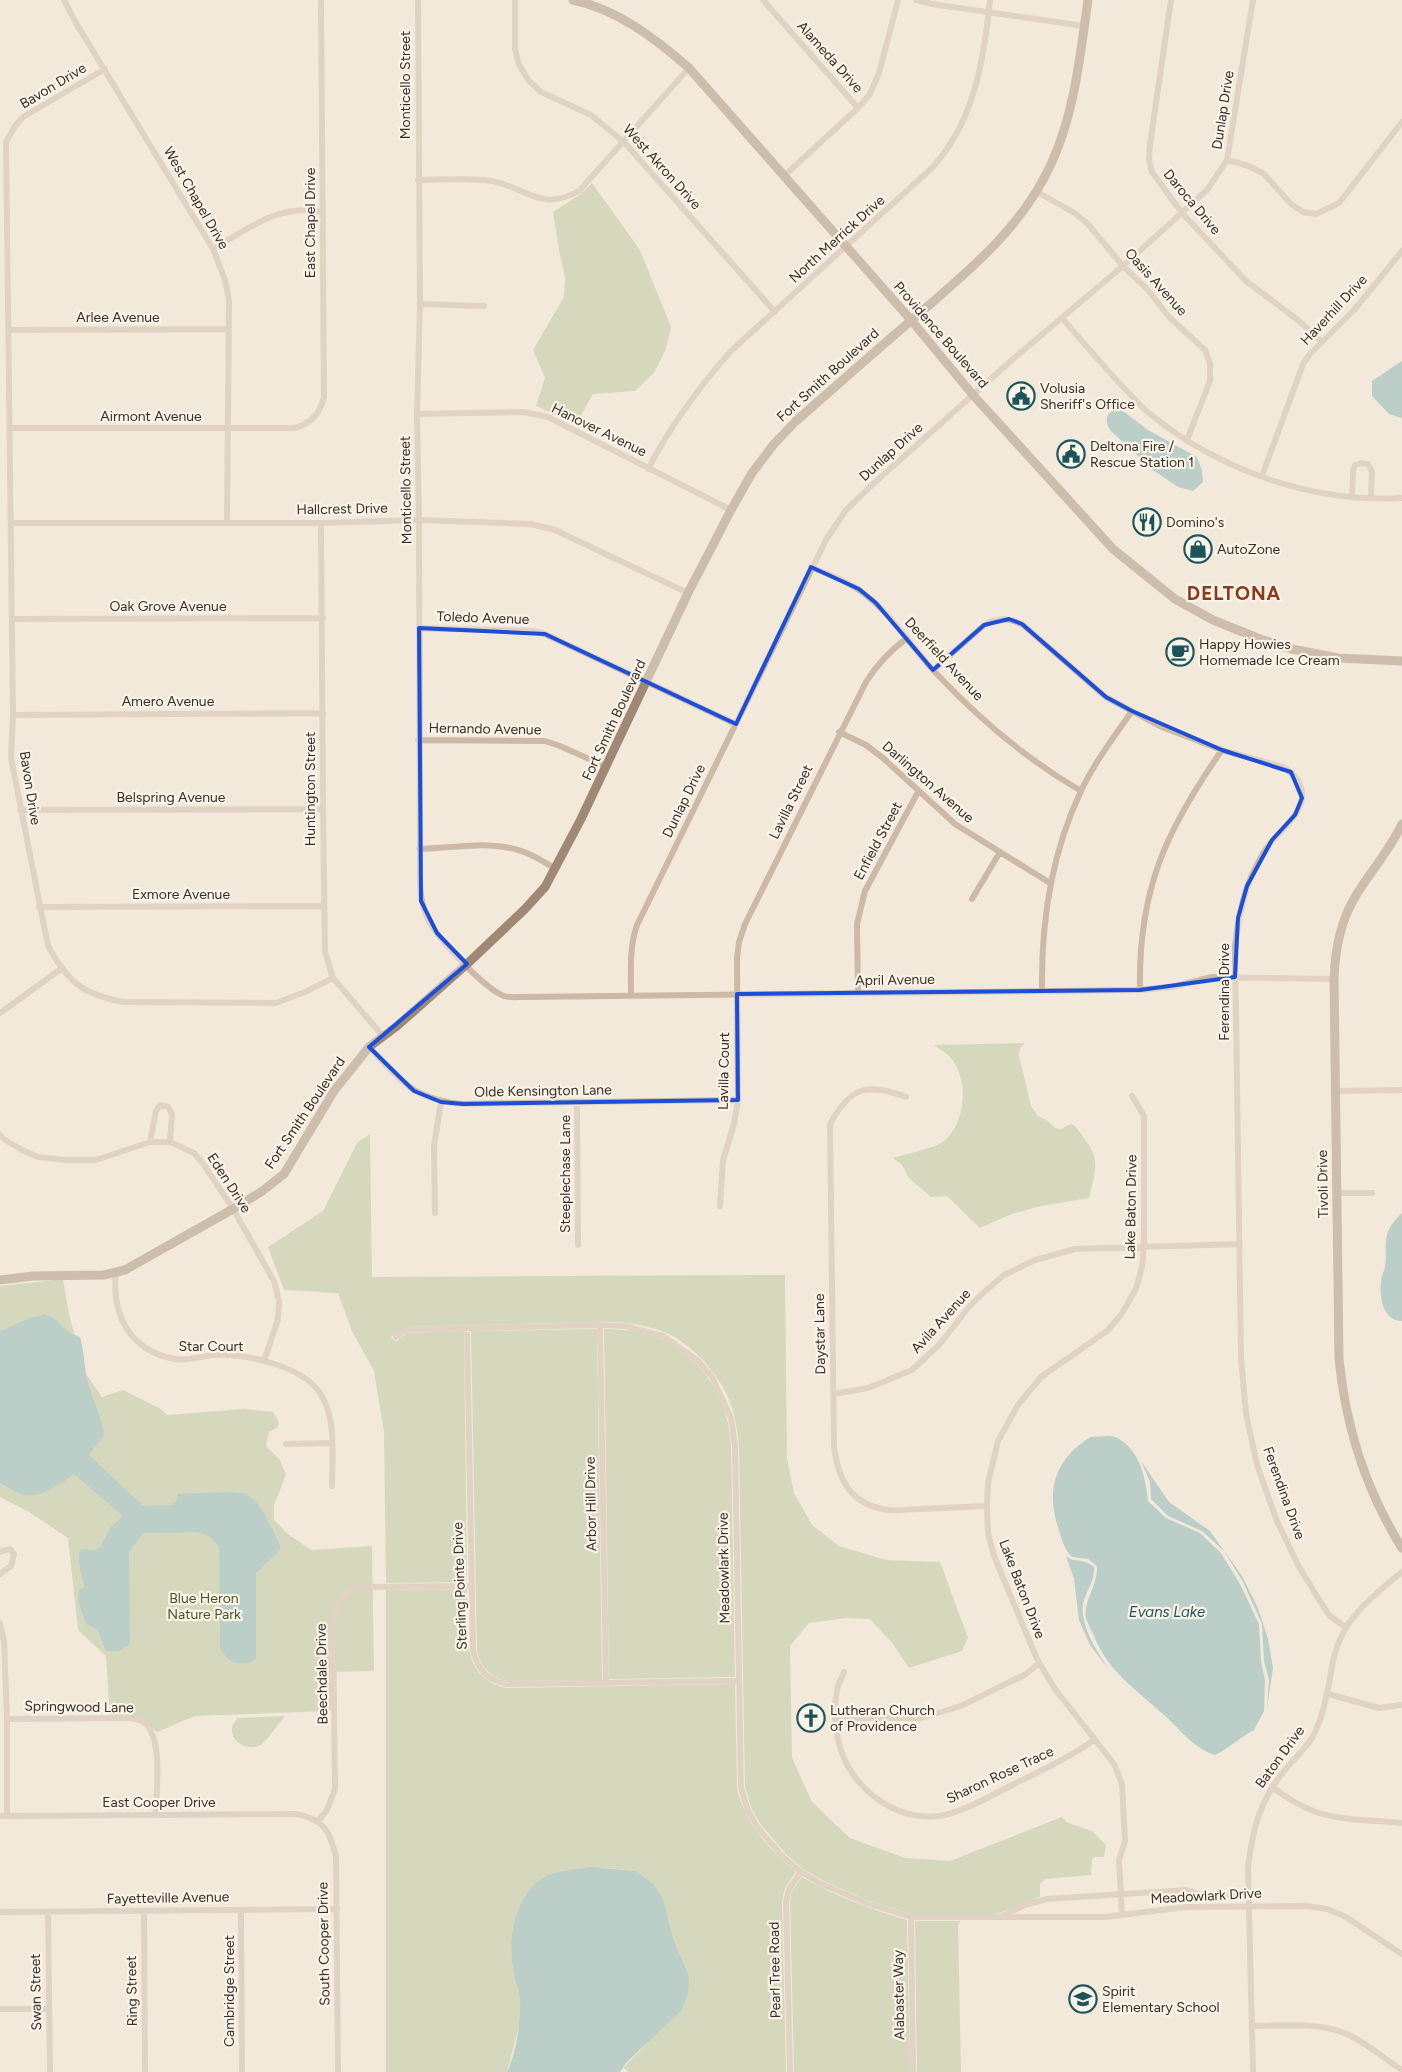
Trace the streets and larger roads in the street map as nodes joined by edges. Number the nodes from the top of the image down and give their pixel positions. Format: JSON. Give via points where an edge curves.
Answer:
{"nodes":[{"id":1,"x":64,"y":0,"type":"edge"},
{"id":2,"x":321,"y":0,"type":"edge"},
{"id":3,"x":418,"y":0,"type":"edge"},
{"id":4,"x":515,"y":0,"type":"edge"},
{"id":5,"x":573,"y":0,"type":"edge"},
{"id":6,"x":763,"y":0,"type":"edge"},
{"id":7,"x":898,"y":0,"type":"edge"},
{"id":8,"x":916,"y":0,"type":"edge"},
{"id":9,"x":990,"y":0,"type":"edge"},
{"id":10,"x":1088,"y":0,"type":"edge"},
{"id":11,"x":1171,"y":0,"type":"edge"},
{"id":12,"x":1253,"y":0,"type":"edge"},
{"id":13,"x":988,"y":12,"type":"junction"},
{"id":14,"x":1084,"y":26,"type":"junction"},
{"id":15,"x":689,"y":68,"type":"junction"},
{"id":16,"x":105,"y":69,"type":"junction"},
{"id":17,"x":858,"y":108,"type":"junction"},
{"id":18,"x":1402,"y":122,"type":"edge"},
{"id":19,"x":624,"y":142,"type":"junction"},
{"id":20,"x":1227,"y":160,"type":"junction"},
{"id":21,"x":784,"y":176,"type":"junction"},
{"id":22,"x":418,"y":180,"type":"junction"},
{"id":23,"x":1037,"y":192,"type":"junction"},
{"id":24,"x":323,"y":212,"type":"junction"},
{"id":25,"x":1182,"y":213,"type":"junction"},
{"id":26,"x":846,"y":248,"type":"junction"},
{"id":27,"x":213,"y":249,"type":"junction"},
{"id":28,"x":1402,"y":251,"type":"edge"},
{"id":29,"x":1123,"y":266,"type":"junction"},
{"id":30,"x":420,"y":304,"type":"junction"},
{"id":31,"x":484,"y":306,"type":"dead end"},
{"id":32,"x":774,"y":312,"type":"junction"},
{"id":33,"x":1062,"y":318,"type":"junction"},
{"id":34,"x":911,"y":320,"type":"junction"},
{"id":35,"x":228,"y":329,"type":"junction"},
{"id":36,"x":9,"y":330,"type":"junction"},
{"id":37,"x":1322,"y":342,"type":"junction"},
{"id":38,"x":973,"y":394,"type":"junction"},
{"id":39,"x":417,"y":414,"type":"junction"},
{"id":40,"x":11,"y":428,"type":"junction"},
{"id":41,"x":229,"y":428,"type":"junction"},
{"id":42,"x":292,"y":428,"type":"joint"},
{"id":43,"x":1187,"y":440,"type":"junction"},
{"id":44,"x":648,"y":469,"type":"junction"},
{"id":45,"x":1262,"y":476,"type":"junction"},
{"id":46,"x":1352,"y":496,"type":"junction"},
{"id":47,"x":1371,"y":498,"type":"junction"},
{"id":48,"x":1402,"y":498,"type":"edge"},
{"id":49,"x":731,"y":510,"type":"junction"},
{"id":50,"x":419,"y":520,"type":"junction"},
{"id":51,"x":227,"y":522,"type":"junction"},
{"id":52,"x":11,"y":523,"type":"junction"},
{"id":53,"x":322,"y":523,"type":"junction"},
{"id":54,"x":811,"y":567,"type":"junction"},
{"id":55,"x":688,"y":593,"type":"junction"},
{"id":56,"x":323,"y":618,"type":"junction"},
{"id":57,"x":12,"y":619,"type":"junction"},
{"id":58,"x":420,"y":628,"type":"junction"},
{"id":59,"x":907,"y":638,"type":"junction"},
{"id":60,"x":1402,"y":660,"type":"edge"},
{"id":61,"x":933,"y":670,"type":"junction"},
{"id":62,"x":648,"y":681,"type":"junction"},
{"id":63,"x":1132,"y":711,"type":"junction"},
{"id":64,"x":323,"y":713,"type":"junction"},
{"id":65,"x":13,"y":714,"type":"junction"},
{"id":66,"x":736,"y":724,"type":"junction"},
{"id":67,"x":839,"y":732,"type":"junction"},
{"id":68,"x":418,"y":740,"type":"junction"},
{"id":69,"x":1222,"y":750,"type":"junction"},
{"id":70,"x":606,"y":767,"type":"junction"},
{"id":71,"x":1081,"y":791,"type":"junction"},
{"id":72,"x":918,"y":792,"type":"junction"},
{"id":73,"x":323,"y":809,"type":"junction"},
{"id":74,"x":20,"y":810,"type":"junction"},
{"id":75,"x":1402,"y":824,"type":"edge"},
{"id":76,"x":419,"y":849,"type":"junction"},
{"id":77,"x":1000,"y":852,"type":"junction"},
{"id":78,"x":556,"y":869,"type":"junction"},
{"id":79,"x":1050,"y":883,"type":"junction"},
{"id":80,"x":972,"y":899,"type":"dead end"},
{"id":81,"x":324,"y":906,"type":"junction"},
{"id":82,"x":39,"y":907,"type":"junction"},
{"id":83,"x":467,"y":964,"type":"junction"},
{"id":84,"x":61,"y":969,"type":"junction"},
{"id":85,"x":1235,"y":977,"type":"junction"},
{"id":86,"x":333,"y":978,"type":"junction"},
{"id":87,"x":1334,"y":979,"type":"junction"},
{"id":88,"x":1140,"y":990,"type":"junction"},
{"id":89,"x":1042,"y":991,"type":"junction"},
{"id":90,"x":858,"y":993,"type":"junction"},
{"id":91,"x":737,"y":994,"type":"junction"},
{"id":92,"x":631,"y":996,"type":"junction"},
{"id":93,"x":0,"y":1013,"type":"edge"},
{"id":94,"x":382,"y":1035,"type":"junction"},
{"id":95,"x":369,"y":1047,"type":"junction"},
{"id":96,"x":1402,"y":1090,"type":"edge"},
{"id":97,"x":1335,"y":1091,"type":"junction"},
{"id":98,"x":1132,"y":1096,"type":"dead end"},
{"id":99,"x":906,"y":1097,"type":"dead end"},
{"id":100,"x":738,"y":1100,"type":"junction"},
{"id":101,"x":441,"y":1102,"type":"junction"},
{"id":102,"x":577,"y":1102,"type":"junction"},
{"id":103,"x":0,"y":1135,"type":"edge"},
{"id":104,"x":150,"y":1142,"type":"junction"},
{"id":105,"x":170,"y":1142,"type":"junction"},
{"id":106,"x":1336,"y":1193,"type":"junction"},
{"id":107,"x":1372,"y":1193,"type":"dead end"},
{"id":108,"x":720,"y":1206,"type":"dead end"},
{"id":109,"x":233,"y":1209,"type":"junction"},
{"id":110,"x":435,"y":1213,"type":"dead end"},
{"id":111,"x":1240,"y":1244,"type":"junction"},
{"id":112,"x":578,"y":1245,"type":"dead end"},
{"id":113,"x":1144,"y":1247,"type":"junction"},
{"id":114,"x":116,"y":1272,"type":"junction"},
{"id":115,"x":0,"y":1280,"type":"edge"},
{"id":116,"x":600,"y":1325,"type":"junction"},
{"id":117,"x":468,"y":1328,"type":"junction"},
{"id":118,"x":396,"y":1337,"type":"dead end"},
{"id":119,"x":264,"y":1361,"type":"junction"},
{"id":120,"x":834,"y":1394,"type":"junction"},
{"id":121,"x":332,"y":1443,"type":"junction"},
{"id":122,"x":286,"y":1444,"type":"dead end"},
{"id":123,"x":332,"y":1486,"type":"dead end"},
{"id":124,"x":987,"y":1506,"type":"junction"},
{"id":125,"x":1402,"y":1548,"type":"edge"},
{"id":126,"x":0,"y":1552,"type":"edge"},
{"id":127,"x":1402,"y":1572,"type":"edge"},
{"id":128,"x":0,"y":1574,"type":"edge"},
{"id":129,"x":471,"y":1586,"type":"junction"},
{"id":130,"x":0,"y":1623,"type":"edge"},
{"id":131,"x":1345,"y":1627,"type":"junction"},
{"id":132,"x":1039,"y":1663,"type":"junction"},
{"id":133,"x":844,"y":1672,"type":"dead end"},
{"id":134,"x":738,"y":1681,"type":"junction"},
{"id":135,"x":606,"y":1683,"type":"junction"},
{"id":136,"x":1328,"y":1694,"type":"junction"},
{"id":137,"x":1402,"y":1705,"type":"edge"},
{"id":138,"x":836,"y":1718,"type":"junction"},
{"id":139,"x":7,"y":1719,"type":"junction"},
{"id":140,"x":1094,"y":1740,"type":"junction"},
{"id":141,"x":1272,"y":1787,"type":"junction"},
{"id":142,"x":156,"y":1815,"type":"junction"},
{"id":143,"x":4,"y":1816,"type":"edge"},
{"id":144,"x":318,"y":1821,"type":"junction"},
{"id":145,"x":1402,"y":1823,"type":"edge"},
{"id":146,"x":801,"y":1872,"type":"junction"},
{"id":147,"x":1119,"y":1895,"type":"junction"},
{"id":148,"x":1248,"y":1896,"type":"junction"},
{"id":149,"x":1249,"y":1906,"type":"junction"},
{"id":150,"x":337,"y":1909,"type":"junction"},
{"id":151,"x":144,"y":1910,"type":"junction"},
{"id":152,"x":241,"y":1910,"type":"junction"},
{"id":153,"x":0,"y":1912,"type":"edge"},
{"id":154,"x":48,"y":1912,"type":"junction"},
{"id":155,"x":1122,"y":1914,"type":"junction"},
{"id":156,"x":911,"y":1918,"type":"junction"},
{"id":157,"x":998,"y":1918,"type":"junction"},
{"id":158,"x":1402,"y":1954,"type":"edge"},
{"id":159,"x":0,"y":2009,"type":"edge"},
{"id":160,"x":49,"y":2009,"type":"junction"},
{"id":161,"x":1252,"y":2026,"type":"junction"},
{"id":162,"x":1402,"y":2070,"type":"edge"},
{"id":163,"x":50,"y":2072,"type":"edge"},
{"id":164,"x":146,"y":2072,"type":"edge"},
{"id":165,"x":242,"y":2072,"type":"edge"},
{"id":166,"x":338,"y":2072,"type":"edge"},
{"id":167,"x":790,"y":2072,"type":"edge"},
{"id":168,"x":913,"y":2072,"type":"edge"},
{"id":169,"x":1253,"y":2072,"type":"edge"}],
"edges":[{"from":1,"to":16,"type":"street","name":"West Chapel Drive"},
{"from":2,"to":24,"type":"street","name":"East Chapel Drive"},
{"from":3,"to":22,"type":"street","name":"Monticello Street"},
{"from":4,"to":19,"type":"street","name":"West Akron Drive","via":[[515,49],[519,65],[529,81],[541,92],[591,115]]},
{"from":5,"to":15,"type":"street","name":"Providence Boulevard","via":[[590,4],[623,20],[660,43]]},
{"from":6,"to":17,"type":"street","name":"Alameda Drive"},
{"from":7,"to":17,"type":"street","via":[[879,73],[870,94]]},
{"from":8,"to":13,"type":"street"},
{"from":9,"to":13,"type":"street","name":"North Merrick Drive"},
{"from":10,"to":14,"type":"street","name":"Fort Smith Boulevard"},
{"from":11,"to":25,"type":"street","name":"Daroca Drive","via":[[1149,160],[1159,184]]},
{"from":12,"to":20,"type":"street","name":"Dunlap Drive"},
{"from":13,"to":14,"type":"street"},
{"from":13,"to":26,"type":"street","name":"North Merrick Drive","via":[[976,85],[952,141],[934,166]]},
{"from":14,"to":23,"type":"street","name":"Fort Smith Boulevard","via":[[1066,125]]},
{"from":15,"to":19,"type":"street"},
{"from":15,"to":21,"type":"street","name":"Providence Boulevard"},
{"from":16,"to":27,"type":"street","name":"West Chapel Drive"},
{"from":16,"to":36,"type":"street","name":"Bavon Drive","via":[[23,117],[6,142]]},
{"from":17,"to":21,"type":"street"},
{"from":18,"to":20,"type":"street","via":[[1339,203],[1316,214],[1304,212],[1291,204],[1264,174]]},
{"from":19,"to":22,"type":"street","via":[[579,191],[567,198],[536,198],[510,185],[485,180]]},
{"from":19,"to":32,"type":"street","name":"West Akron Drive"},
{"from":20,"to":25,"type":"street","name":"Dunlap Drive","via":[[1207,190]]},
{"from":21,"to":26,"type":"street","name":"Providence Boulevard"},
{"from":22,"to":30,"type":"street","name":"Monticello Street"},
{"from":23,"to":29,"type":"street","name":"Oasis Avenue","via":[[1087,223]]},
{"from":23,"to":34,"type":"street","name":"Fort Smith Boulevard","via":[[1023,213],[976,265]]},
{"from":24,"to":27,"type":"street","via":[[295,210],[272,216]]},
{"from":24,"to":42,"type":"street","name":"East Chapel Drive","via":[[324,397],[315,417]]},
{"from":25,"to":29,"type":"street","name":"Dunlap Drive"},
{"from":25,"to":37,"type":"street","name":"Daroca Drive","via":[[1246,281]]},
{"from":26,"to":32,"type":"street","name":"North Merrick Drive"},
{"from":26,"to":34,"type":"street","name":"Providence Boulevard"},
{"from":27,"to":35,"type":"street","name":"West Chapel Drive","via":[[225,280]]},
{"from":28,"to":37,"type":"street","name":"Haverhill Drive","via":[[1355,309]]},
{"from":29,"to":33,"type":"street","name":"Dunlap Drive"},
{"from":29,"to":43,"type":"street","name":"Oasis Avenue","via":[[1148,290],[1169,318],[1201,345],[1210,363],[1210,381]]},
{"from":30,"to":31,"type":"street"},
{"from":30,"to":39,"type":"street","name":"Monticello Street"},
{"from":32,"to":44,"type":"street","name":"North Merrick Drive","via":[[701,385],[672,426]]},
{"from":33,"to":38,"type":"street","name":"Dunlap Drive"},
{"from":33,"to":43,"type":"street","via":[[1102,366],[1148,412]]},
{"from":34,"to":38,"type":"street","name":"Providence Boulevard"},
{"from":34,"to":49,"type":"street","name":"Fort Smith Boulevard","via":[[774,444],[752,473]]},
{"from":35,"to":36,"type":"street","name":"Arlee Avenue"},
{"from":35,"to":41,"type":"street","name":"West Chapel Drive"},
{"from":36,"to":40,"type":"street","name":"Bavon Drive"},
{"from":37,"to":45,"type":"street","name":"Haverhill Drive","via":[[1303,364]]},
{"from":38,"to":54,"type":"street","name":"Dunlap Drive","via":[[846,510]]},
{"from":38,"to":60,"type":"street","name":"Providence Boulevard","via":[[1113,549],[1175,599],[1213,620],[1292,649],[1338,658]]},
{"from":39,"to":44,"type":"street","name":"Hanover Avenue","via":[[523,412],[548,417]]},
{"from":39,"to":50,"type":"street","name":"Monticello Street"},
{"from":40,"to":41,"type":"street","name":"Airmont Avenue"},
{"from":40,"to":52,"type":"street","name":"Bavon Drive"},
{"from":41,"to":42,"type":"street","name":"Airmont Avenue"},
{"from":41,"to":51,"type":"street","name":"West Chapel Drive"},
{"from":43,"to":45,"type":"street","via":[[1227,462]]},
{"from":44,"to":49,"type":"street","name":"Hanover Avenue"},
{"from":45,"to":46,"type":"street"},
{"from":46,"to":47,"type":"street"},
{"from":46,"to":47,"type":"street","via":[[1353,471],[1355,465],[1361,463],[1371,468]]},
{"from":47,"to":48,"type":"street"},
{"from":49,"to":55,"type":"street","name":"Fort Smith Boulevard"},
{"from":50,"to":53,"type":"street","name":"Hallcrest Drive"},
{"from":50,"to":55,"type":"street","name":"Hallcrest Drive","via":[[531,524],[555,530]]},
{"from":50,"to":58,"type":"street","name":"Monticello Street"},
{"from":51,"to":52,"type":"street","name":"Hallcrest Drive"},
{"from":51,"to":53,"type":"street","name":"Hallcrest Drive"},
{"from":52,"to":57,"type":"street","name":"Bavon Drive"},
{"from":53,"to":56,"type":"street","name":"Huntington Street"},
{"from":54,"to":59,"type":"street","name":"Deerfield Avenue","via":[[859,589]]},
{"from":54,"to":66,"type":"street","name":"Dunlap Drive"},
{"from":55,"to":62,"type":"street","name":"Fort Smith Boulevard"},
{"from":56,"to":57,"type":"street","name":"Oak Grove Avenue"},
{"from":56,"to":64,"type":"street","name":"Huntington Street"},
{"from":57,"to":65,"type":"street","name":"Bavon Drive"},
{"from":58,"to":62,"type":"street","name":"Toledo Avenue","via":[[532,631]]},
{"from":58,"to":68,"type":"street","name":"Monticello Street"},
{"from":59,"to":61,"type":"street","name":"Deerfield Avenue"},
{"from":59,"to":67,"type":"street","name":"Lavilla Street","via":[[875,667]]},
{"from":61,"to":63,"type":"street","name":"Ferendina Drive","via":[[984,625],[993,620],[1009,619],[1022,624],[1106,697]]},
{"from":61,"to":71,"type":"street","name":"Deerfield Avenue","via":[[1007,740],[1056,777]]},
{"from":62,"to":66,"type":"street","name":"Toledo Avenue"},
{"from":62,"to":70,"type":"street","name":"Fort Smith Boulevard"},
{"from":63,"to":69,"type":"street","name":"Ferendina Drive","via":[[1162,727]]},
{"from":63,"to":71,"type":"street"},
{"from":64,"to":65,"type":"street","name":"Amero Avenue"},
{"from":64,"to":73,"type":"street","name":"Huntington Street"},
{"from":65,"to":74,"type":"street","name":"Bavon Drive","via":[[11,758]]},
{"from":66,"to":92,"type":"street","name":"Dunlap Drive","via":[[637,925],[630,955]]},
{"from":67,"to":72,"type":"street","name":"Darlington Avenue","via":[[866,745]]},
{"from":67,"to":91,"type":"street","name":"Lavilla Street","via":[[745,924],[736,958]]},
{"from":68,"to":70,"type":"street","name":"Hernando Avenue","via":[[545,741]]},
{"from":68,"to":76,"type":"street","name":"Monticello Street"},
{"from":69,"to":85,"type":"street","name":"Ferendina Drive","via":[[1284,767],[1301,788],[1302,798],[1295,816],[1272,840],[1247,886],[1238,918]]},
{"from":69,"to":88,"type":"street","via":[[1192,793],[1170,833],[1158,864],[1148,895],[1141,935]]},
{"from":70,"to":78,"type":"street","name":"Fort Smith Boulevard"},
{"from":71,"to":79,"type":"street","via":[[1060,841]]},
{"from":72,"to":77,"type":"street","name":"Darlington Avenue","via":[[955,824]]},
{"from":72,"to":90,"type":"street","name":"Enfield Street","via":[[865,891],[857,924]]},
{"from":73,"to":74,"type":"street","name":"Belspring Avenue"},
{"from":73,"to":81,"type":"street","name":"Huntington Street"},
{"from":74,"to":82,"type":"street","name":"Bavon Drive"},
{"from":75,"to":87,"type":"street","name":"Tivoli Drive","via":[[1343,923],[1335,950]]},
{"from":76,"to":78,"type":"street","via":[[510,848],[534,856]]},
{"from":76,"to":83,"type":"street","name":"Monticello Street","via":[[421,901],[428,920]]},
{"from":77,"to":79,"type":"street","name":"Darlington Avenue"},
{"from":77,"to":80,"type":"street"},
{"from":78,"to":83,"type":"street","name":"Fort Smith Boulevard","via":[[525,909]]},
{"from":79,"to":89,"type":"street","via":[[1044,922]]},
{"from":81,"to":82,"type":"street","name":"Exmore Avenue"},
{"from":81,"to":86,"type":"street","name":"Huntington Street","via":[[326,952]]},
{"from":82,"to":84,"type":"street","name":"Bavon Drive","via":[[48,946]]},
{"from":83,"to":92,"type":"street","name":"April Avenue","via":[[479,979],[505,996]]},
{"from":83,"to":94,"type":"street","name":"Fort Smith Boulevard","via":[[397,1026]]},
{"from":84,"to":86,"type":"street","name":"Bavon Drive","via":[[98,997],[123,1002],[276,1003]]},
{"from":84,"to":93,"type":"street"},
{"from":85,"to":87,"type":"street","name":"April Avenue"},
{"from":85,"to":88,"type":"street","name":"April Avenue","via":[[1212,977],[1172,987]]},
{"from":85,"to":111,"type":"street","name":"Ferendina Drive"},
{"from":86,"to":94,"type":"street","name":"Huntington Street"},
{"from":87,"to":97,"type":"street","name":"Tivoli Drive"},
{"from":88,"to":89,"type":"street","name":"April Avenue"},
{"from":89,"to":90,"type":"street","name":"April Avenue"},
{"from":90,"to":91,"type":"street","name":"April Avenue"},
{"from":91,"to":92,"type":"street","name":"April Avenue"},
{"from":91,"to":100,"type":"street","name":"Lavilla Court"},
{"from":94,"to":95,"type":"street","name":"Fort Smith Boulevard"},
{"from":95,"to":101,"type":"street","name":"Olde Kensington Lane","via":[[403,1083],[425,1097]]},
{"from":95,"to":109,"type":"street","name":"Fort Smith Boulevard","via":[[334,1091],[284,1174]]},
{"from":96,"to":97,"type":"street"},
{"from":97,"to":106,"type":"street","name":"Tivoli Drive"},
{"from":98,"to":113,"type":"street","name":"Lake Baton Drive","via":[[1144,1116]]},
{"from":99,"to":120,"type":"street","name":"Daystar Lane","via":[[876,1088],[863,1090],[851,1095],[830,1124]]},
{"from":100,"to":102,"type":"street","name":"Olde Kensington Lane"},
{"from":100,"to":108,"type":"street","name":"Lavilla Court","via":[[723,1160]]},
{"from":101,"to":102,"type":"street","name":"Olde Kensington Lane"},
{"from":101,"to":110,"type":"street","via":[[434,1146]]},
{"from":102,"to":112,"type":"street","name":"Steeplechase Lane"},
{"from":103,"to":104,"type":"street","name":"Eden Drive","via":[[38,1157],[65,1160],[96,1160]]},
{"from":104,"to":105,"type":"street","name":"Eden Drive"},
{"from":104,"to":105,"type":"street","via":[[160,1105],[168,1107],[172,1114]]},
{"from":105,"to":109,"type":"street","name":"Eden Drive","via":[[194,1153]]},
{"from":106,"to":107,"type":"street"},
{"from":106,"to":125,"type":"street","name":"Tivoli Drive","via":[[1339,1359],[1343,1394],[1362,1469],[1390,1530]]},
{"from":109,"to":114,"type":"street","name":"Fort Smith Boulevard","via":[[140,1262]]},
{"from":109,"to":119,"type":"street","name":"Eden Drive","via":[[274,1281],[279,1301],[278,1319]]},
{"from":111,"to":113,"type":"street","name":"Avila Avenue"},
{"from":111,"to":131,"type":"street","name":"Ferendina Drive","via":[[1241,1358],[1246,1413],[1258,1465],[1277,1521],[1298,1564],[1330,1616]]},
{"from":113,"to":120,"type":"street","name":"Avila Avenue","via":[[1075,1248],[1035,1260],[1004,1275],[983,1293],[939,1346],[912,1370],[868,1388]]},
{"from":113,"to":124,"type":"street","name":"Lake Baton Drive","via":[[1136,1289],[1121,1315],[1107,1331],[1040,1377],[1018,1405],[998,1441],[988,1483]]},
{"from":114,"to":115,"type":"street","name":"Fort Smith Boulevard"},
{"from":114,"to":119,"type":"street","name":"Star Court","via":[[116,1304],[123,1324],[139,1343],[156,1354],[176,1359],[235,1355]]},
{"from":116,"to":117,"type":"street","name":"Meadowlark Drive"},
{"from":116,"to":134,"type":"street","name":"Meadowlark Drive","via":[[641,1329],[676,1343],[712,1377],[731,1418],[735,1446]]},
{"from":116,"to":135,"type":"street","name":"Arbor Hill Drive"},
{"from":117,"to":118,"type":"street","name":"Meadowlark Drive","via":[[404,1330]]},
{"from":117,"to":129,"type":"street","name":"Sterling Pointe Drive"},
{"from":119,"to":121,"type":"street","name":"Star Court","via":[[292,1371],[320,1393],[328,1412]]},
{"from":120,"to":124,"type":"street","name":"Daystar Lane","via":[[836,1467],[842,1481],[858,1500],[872,1507],[890,1510]]},
{"from":121,"to":122,"type":"street"},
{"from":121,"to":123,"type":"street","name":"Star Court"},
{"from":124,"to":132,"type":"street","name":"Lake Baton Drive","via":[[988,1533],[994,1556]]},
{"from":126,"to":128,"type":"street","via":[[10,1549],[14,1554],[11,1566]]},
{"from":127,"to":131,"type":"street","name":"Baton Drive","via":[[1376,1593]]},
{"from":129,"to":135,"type":"street","name":"Sterling Pointe Drive","via":[[473,1652],[487,1677],[506,1684]]},
{"from":129,"to":144,"type":"street","name":"Beechdale Drive","via":[[358,1587],[348,1590],[340,1599],[333,1621],[335,1789],[327,1810]]},
{"from":130,"to":139,"type":"street","via":[[4,1641]]},
{"from":131,"to":136,"type":"street","name":"Baton Drive","via":[[1334,1655]]},
{"from":132,"to":138,"type":"street","via":[[1026,1674],[961,1706],[921,1718]]},
{"from":132,"to":140,"type":"street","name":"Lake Baton Drive"},
{"from":133,"to":138,"type":"street","name":"Sharon Rose Trace","via":[[837,1690]]},
{"from":134,"to":135,"type":"street","name":"Sterling Pointe Drive"},
{"from":134,"to":146,"type":"street","name":"Meadowlark Drive","via":[[744,1800],[758,1828]]},
{"from":136,"to":137,"type":"street","via":[[1379,1708]]},
{"from":136,"to":141,"type":"street","name":"Baton Drive","via":[[1312,1737]]},
{"from":138,"to":140,"type":"street","name":"Sharon Rose Trace","via":[[843,1758],[856,1781],[886,1805],[901,1812],[925,1816],[964,1809],[1073,1755]]},
{"from":139,"to":142,"type":"street","name":"Springwood Lane","via":[[128,1718],[142,1721],[156,1744]]},
{"from":139,"to":143,"type":"street"},
{"from":140,"to":147,"type":"street","name":"Lake Baton Drive","via":[[1114,1764],[1122,1784],[1125,1841],[1119,1860]]},
{"from":141,"to":145,"type":"street","via":[[1316,1812]]},
{"from":141,"to":148,"type":"street","name":"Baton Drive","via":[[1257,1819],[1251,1842]]},
{"from":142,"to":143,"type":"street","name":"East Cooper Drive"},
{"from":142,"to":144,"type":"street","name":"East Cooper Drive","via":[[296,1814]]},
{"from":144,"to":150,"type":"street","name":"South Cooper Drive","via":[[332,1840],[336,1857]]},
{"from":146,"to":156,"type":"street","name":"Meadowlark Drive","via":[[866,1903]]},
{"from":146,"to":167,"type":"street","name":"Pearl Tree Road","via":[[789,1889],[786,1901]]},
{"from":147,"to":148,"type":"street","name":"Meadowlark Drive","via":[[1187,1890],[1202,1895]]},
{"from":147,"to":155,"type":"street","name":"Lake Baton Drive"},
{"from":147,"to":157,"type":"street","name":"Meadowlark Drive","via":[[1047,1899]]},
{"from":148,"to":149,"type":"street","name":"Baton Drive"},
{"from":149,"to":155,"type":"street","name":"Meadowlark Drive","via":[[1186,1907]]},
{"from":149,"to":158,"type":"street","name":"Meadowlark Drive","via":[[1285,1904],[1327,1909],[1346,1917]]},
{"from":149,"to":161,"type":"street","name":"Baton Drive"},
{"from":150,"to":152,"type":"street","name":"Fayetteville Avenue"},
{"from":150,"to":166,"type":"street","name":"South Cooper Drive"},
{"from":151,"to":152,"type":"street","name":"Fayetteville Avenue"},
{"from":151,"to":154,"type":"street","name":"Fayetteville Avenue"},
{"from":151,"to":164,"type":"street","name":"Ring Street"},
{"from":152,"to":165,"type":"street","name":"Cambridge Street"},
{"from":153,"to":154,"type":"street","name":"Fayetteville Avenue"},
{"from":154,"to":160,"type":"street","name":"Swan Street"},
{"from":155,"to":157,"type":"street","name":"Meadowlark Drive"},
{"from":156,"to":157,"type":"street","name":"Meadowlark Drive"},
{"from":156,"to":168,"type":"street","name":"Alabaster Way"},
{"from":159,"to":160,"type":"street"},
{"from":160,"to":163,"type":"street","name":"Swan Street"},
{"from":161,"to":162,"type":"street","via":[[1311,2026],[1331,2030],[1351,2036]]},
{"from":161,"to":169,"type":"street","name":"Baton Drive"}]}
